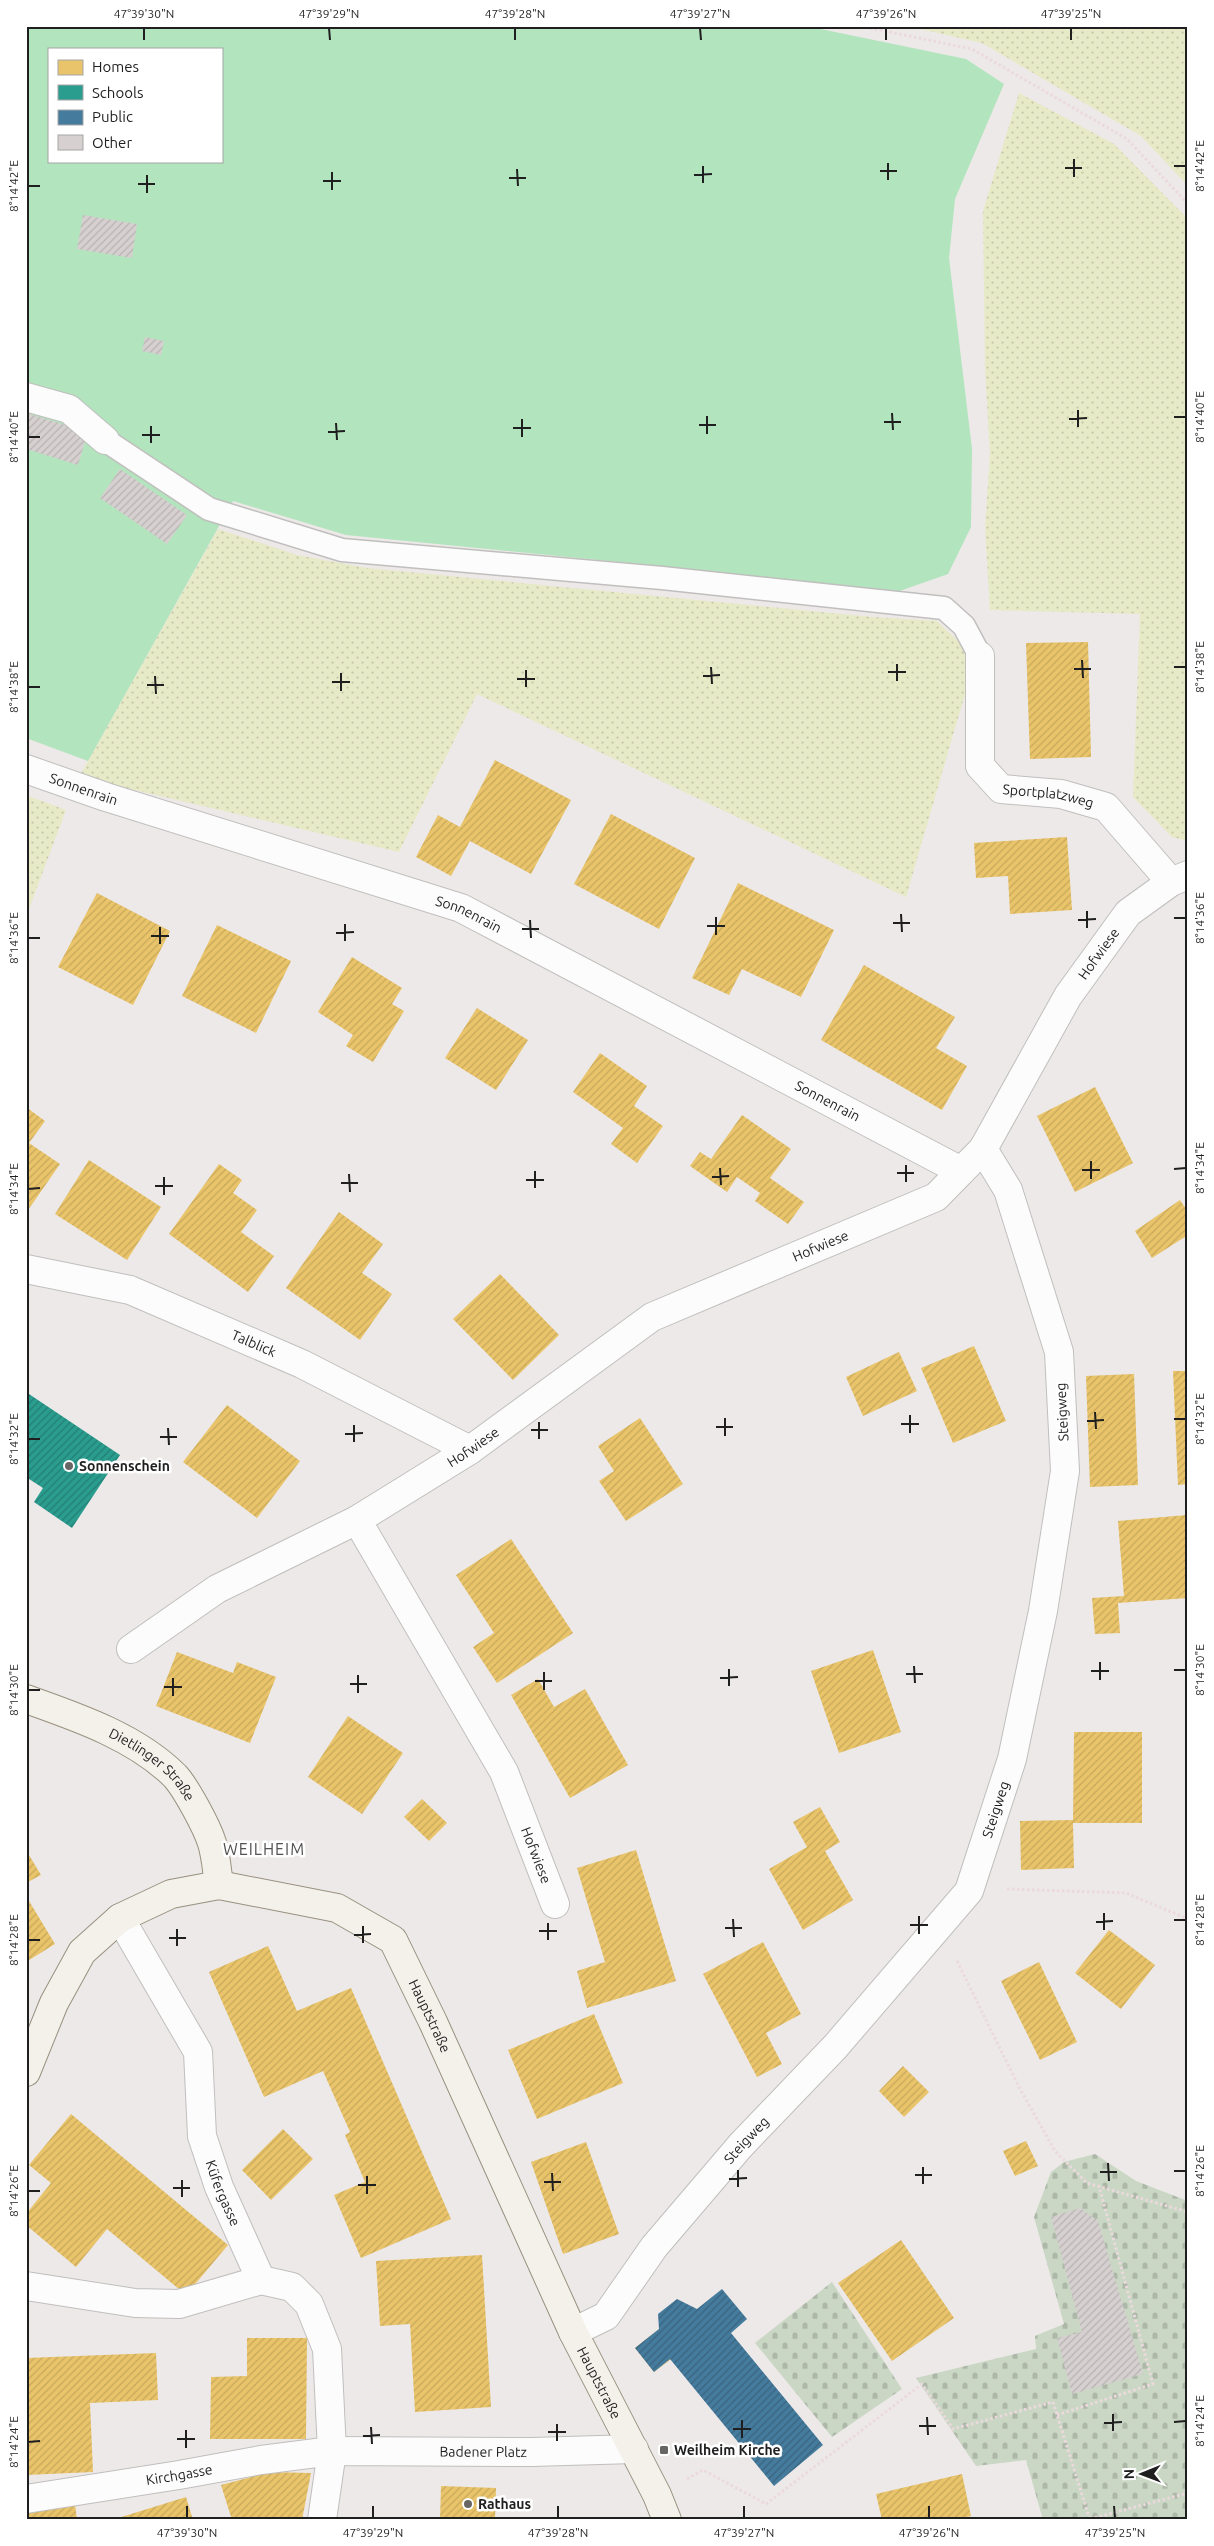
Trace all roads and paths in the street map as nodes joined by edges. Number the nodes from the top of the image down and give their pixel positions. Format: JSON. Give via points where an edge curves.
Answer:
{"nodes":[{"id":1,"x":860,"y":26,"type":"edge"},
{"id":2,"x":1188,"y":204,"type":"edge"},
{"id":3,"x":26,"y":397,"type":"edge"},
{"id":4,"x":105,"y":440,"type":"joint"},
{"id":5,"x":980,"y":656,"type":"joint"},
{"id":6,"x":26,"y":769,"type":"edge"},
{"id":7,"x":1179,"y":878,"type":"edge"},
{"id":8,"x":983,"y":1149,"type":"junction"},
{"id":9,"x":961,"y":1171,"type":"junction"},
{"id":10,"x":26,"y":1269,"type":"edge"},
{"id":11,"x":470,"y":1450,"type":"junction"},
{"id":12,"x":356,"y":1520,"type":"junction"},
{"id":13,"x":131,"y":1649,"type":"dead end"},
{"id":14,"x":26,"y":1698,"type":"edge"},
{"id":15,"x":219,"y":1885,"type":"junction"},
{"id":16,"x":968,"y":1891,"type":"junction"},
{"id":17,"x":555,"y":1904,"type":"dead end"},
{"id":18,"x":120,"y":1918,"type":"junction"},
{"id":19,"x":1188,"y":1919,"type":"edge"},
{"id":20,"x":940,"y":1927,"type":"junction"},
{"id":21,"x":26,"y":2072,"type":"edge"},
{"id":22,"x":1098,"y":2186,"type":"junction"},
{"id":23,"x":1188,"y":2212,"type":"edge"},
{"id":24,"x":261,"y":2280,"type":"junction"},
{"id":25,"x":26,"y":2286,"type":"edge"},
{"id":26,"x":573,"y":2332,"type":"junction"},
{"id":27,"x":1057,"y":2415,"type":"junction"},
{"id":28,"x":634,"y":2450,"type":"junction"},
{"id":29,"x":332,"y":2451,"type":"junction"},
{"id":30,"x":1188,"y":2493,"type":"edge"},
{"id":31,"x":657,"y":2495,"type":"junction"},
{"id":32,"x":26,"y":2499,"type":"edge"},
{"id":33,"x":1090,"y":2519,"type":"edge"},
{"id":34,"x":322,"y":2520,"type":"edge"},
{"id":35,"x":667,"y":2520,"type":"edge"}],
"edges":[{"from":1,"to":2,"type":"path","via":[[972,49],[1127,139]]},
{"from":3,"to":4,"type":"street","via":[[69,409]]},
{"from":4,"to":5,"type":"lane","via":[[209,509],[342,550],[662,578],[944,608],[964,626]]},
{"from":5,"to":7,"type":"street","name":"Sportplatzweg","via":[[980,766],[1001,789],[1061,794],[1106,807]]},
{"from":6,"to":9,"type":"street","name":"Sonnenrain","via":[[461,908]]},
{"from":7,"to":8,"type":"street","name":"Hofwiese","via":[[1128,913],[1068,996]]},
{"from":8,"to":9,"type":"street","name":"Hofwiese"},
{"from":8,"to":16,"type":"street","name":"Steigweg","via":[[1008,1190],[1059,1352],[1065,1471],[1043,1611],[1012,1760]]},
{"from":9,"to":11,"type":"street","name":"Hofwiese","via":[[936,1198],[652,1317]]},
{"from":10,"to":11,"type":"street","name":"Talblick","via":[[130,1290],[302,1364]]},
{"from":11,"to":12,"type":"street","name":"Hofwiese"},
{"from":12,"to":13,"type":"street","name":"Hofwiese","via":[[217,1589]]},
{"from":12,"to":17,"type":"street","name":"Hofwiese","via":[[504,1772]]},
{"from":14,"to":15,"type":"street","name":"Dietlinger Straße","via":[[69,1714],[136,1746],[175,1777],[212,1843]]},
{"from":15,"to":18,"type":"street","name":"Hauptstraße","via":[[171,1894]]},
{"from":15,"to":26,"type":"street","name":"Hauptstraße","via":[[337,1908],[393,1940]]},
{"from":16,"to":19,"type":"path","via":[[1024,1889],[1126,1893]]},
{"from":16,"to":20,"type":"street","name":"Steigweg"},
{"from":18,"to":21,"type":"street","name":"Hauptstraße","via":[[82,1952],[54,2003]]},
{"from":18,"to":24,"type":"street","name":"Küfergasse","via":[[198,2052],[202,2136],[219,2186]]},
{"from":20,"to":22,"type":"path","via":[[1019,2087],[1055,2151],[1087,2183]]},
{"from":20,"to":26,"type":"street","name":"Steigweg","via":[[654,2247],[606,2316]]},
{"from":22,"to":23,"type":"path"},
{"from":22,"to":27,"type":"path","via":[[1153,2384]]},
{"from":24,"to":25,"type":"street","via":[[179,2304],[135,2302]]},
{"from":24,"to":29,"type":"street","via":[[292,2287],[309,2304],[327,2349]]},
{"from":26,"to":28,"type":"street","name":"Hauptstraße"},
{"from":27,"to":31,"type":"path","via":[[1053,2402],[953,2429],[922,2384],[766,2504],[703,2470]]},
{"from":27,"to":33,"type":"path"},
{"from":28,"to":29,"type":"street","name":"Badener Platz"},
{"from":28,"to":31,"type":"street","name":"Hauptstraße"},
{"from":29,"to":32,"type":"street","name":"Kirchgasse"},
{"from":29,"to":34,"type":"street"},
{"from":30,"to":33,"type":"path"},
{"from":31,"to":35,"type":"street","name":"Hauptstraße"}]}
